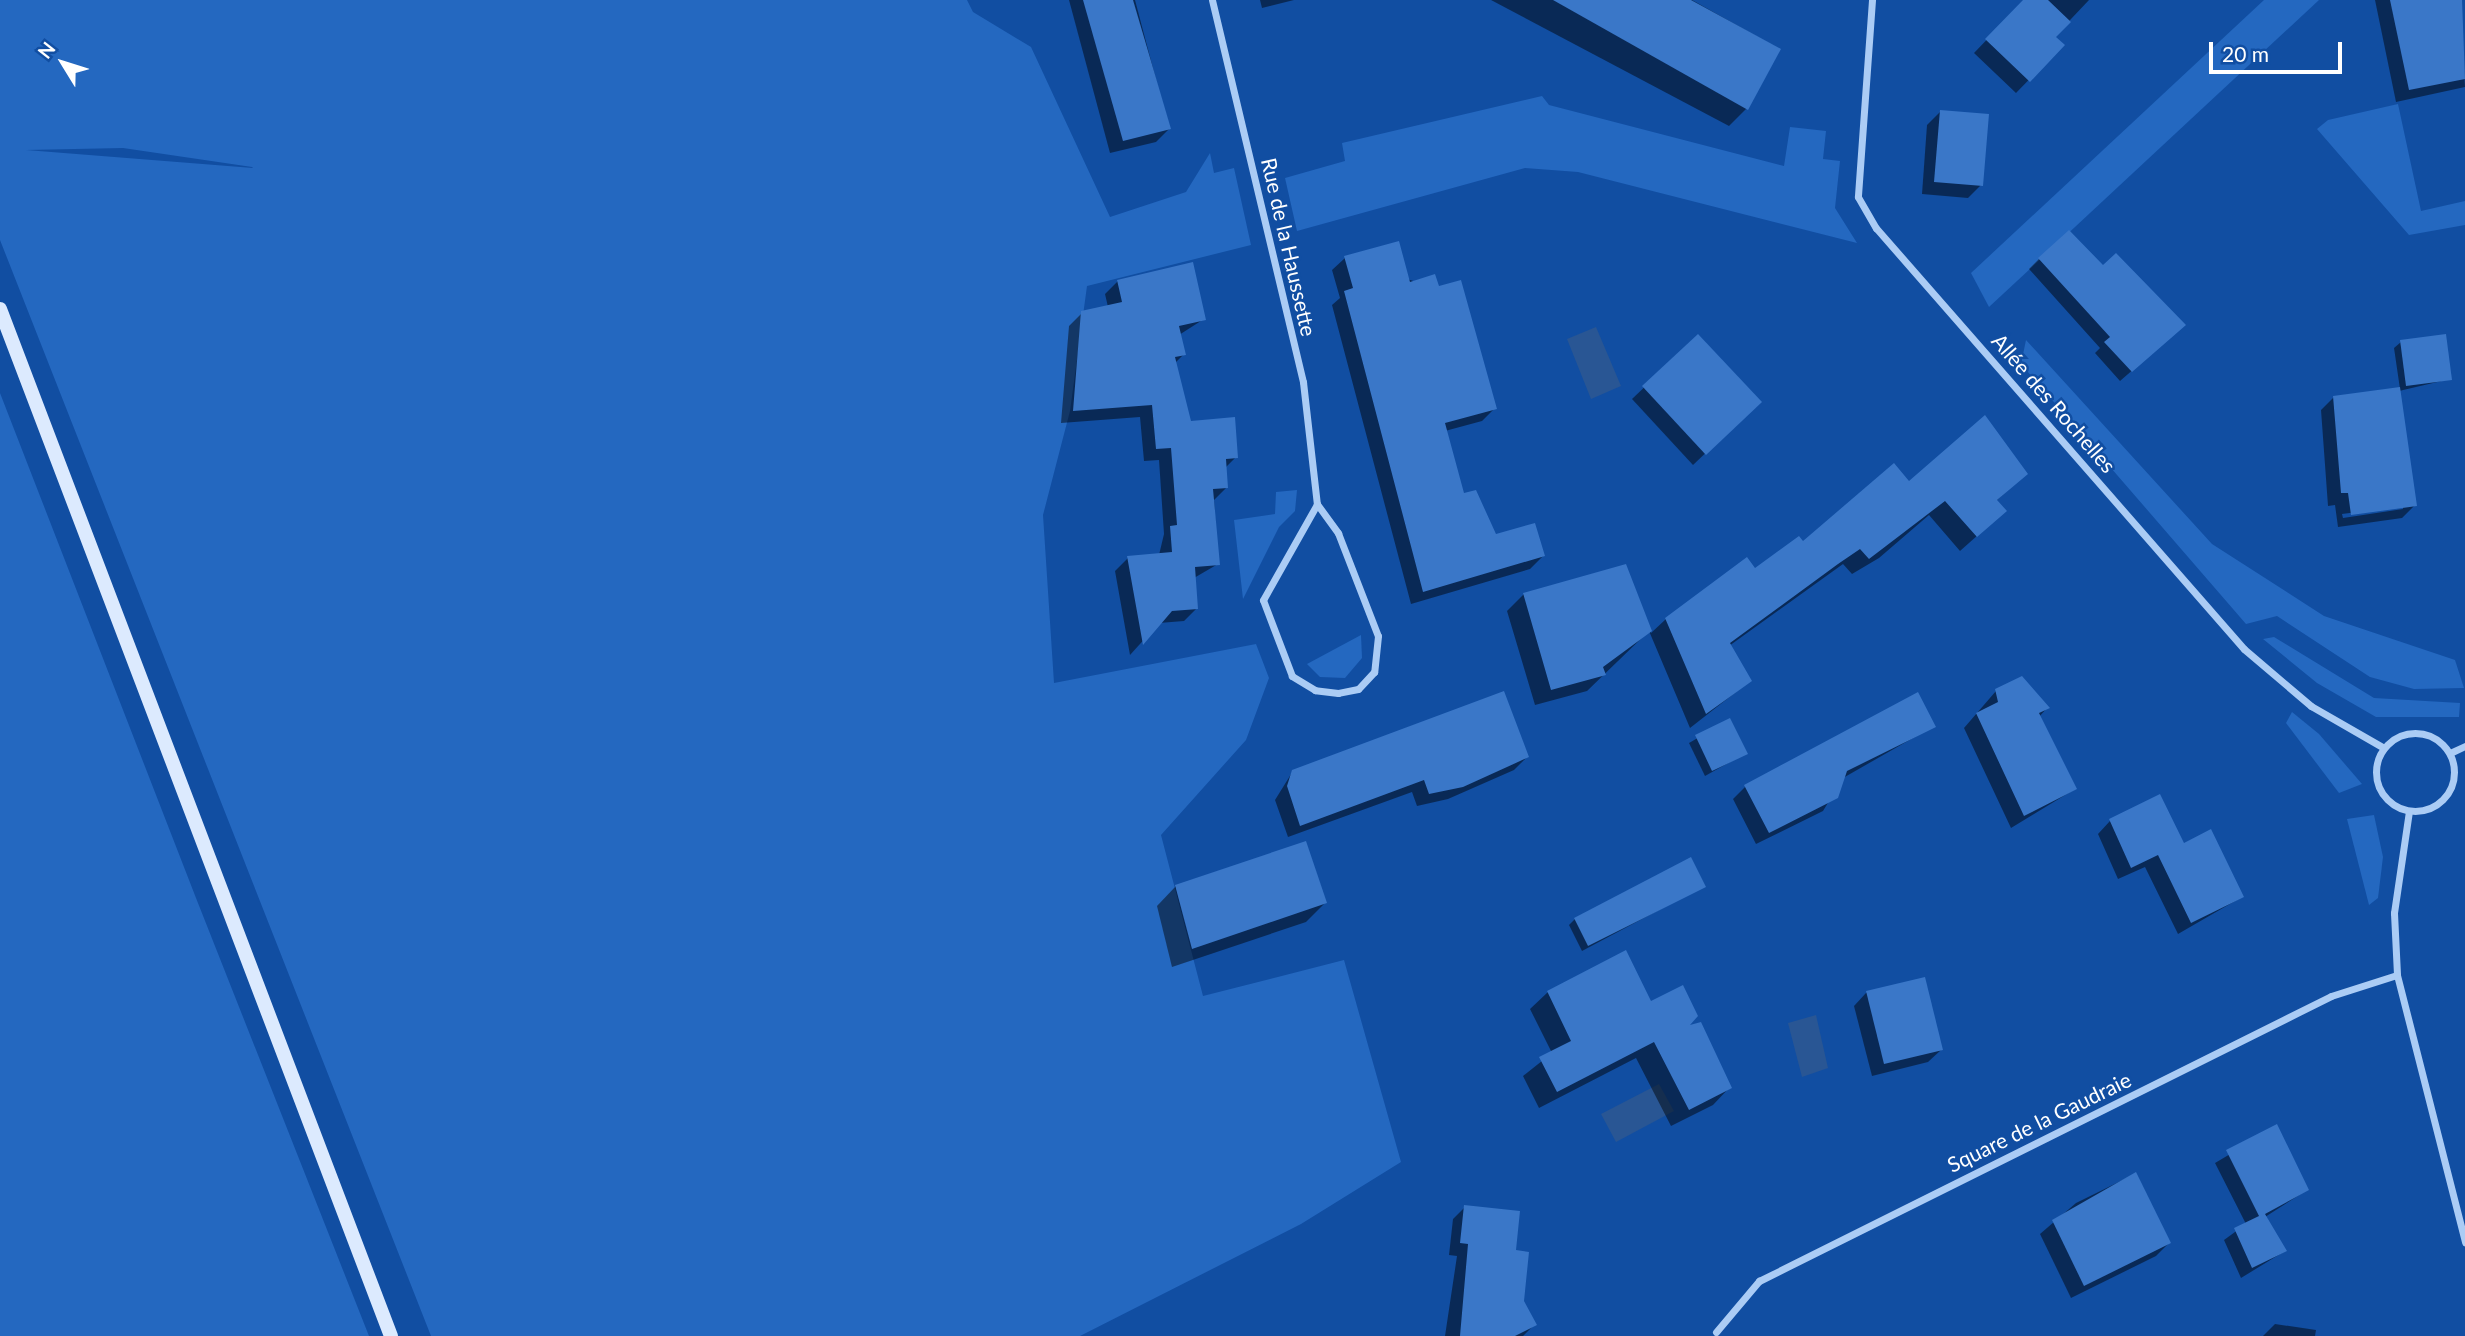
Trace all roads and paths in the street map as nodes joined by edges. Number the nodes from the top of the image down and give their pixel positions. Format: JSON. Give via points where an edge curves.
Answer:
{"nodes":[{"id":1,"x":1212,"y":0,"type":"edge"},
{"id":2,"x":1872,"y":0,"type":"edge"},
{"id":3,"x":0,"y":309,"type":"edge"},
{"id":4,"x":1317,"y":504,"type":"junction"},
{"id":5,"x":2465,"y":746,"type":"edge"},
{"id":6,"x":2384,"y":748,"type":"junction"},
{"id":7,"x":2450,"y":753,"type":"junction"},
{"id":8,"x":2409,"y":811,"type":"junction"},
{"id":9,"x":2397,"y":975,"type":"junction"},
{"id":10,"x":2465,"y":1242,"type":"edge"},
{"id":11,"x":1716,"y":1332,"type":"dead end"},
{"id":12,"x":391,"y":1336,"type":"edge"}],
"edges":[{"from":1,"to":4,"type":"street","name":"Rue de la Haussette","via":[[1303,382]]},
{"from":2,"to":6,"type":"street","name":"Allée des Rochelles","via":[[1858,197],[1876,228],[2244,649],[2311,706]]},
{"from":3,"to":12,"type":"main road"},
{"from":4,"to":4,"type":"street","name":"Rue de la Haussette","via":[[1263,600],[1292,676],[1315,691],[1338,693],[1358,689],[1374,673],[1378,636],[1338,533]]},
{"from":5,"to":7,"type":"street"},
{"from":6,"to":7,"type":"street","via":[[2418,732]]},
{"from":6,"to":8,"type":"street","via":[[2379,787]]},
{"from":7,"to":8,"type":"street","via":[[2451,790],[2434,807]]},
{"from":8,"to":9,"type":"street","via":[[2394,913]]},
{"from":9,"to":10,"type":"street"},
{"from":9,"to":11,"type":"street","name":"Square de la Gaudraie","via":[[2331,996],[1759,1281]]}]}
